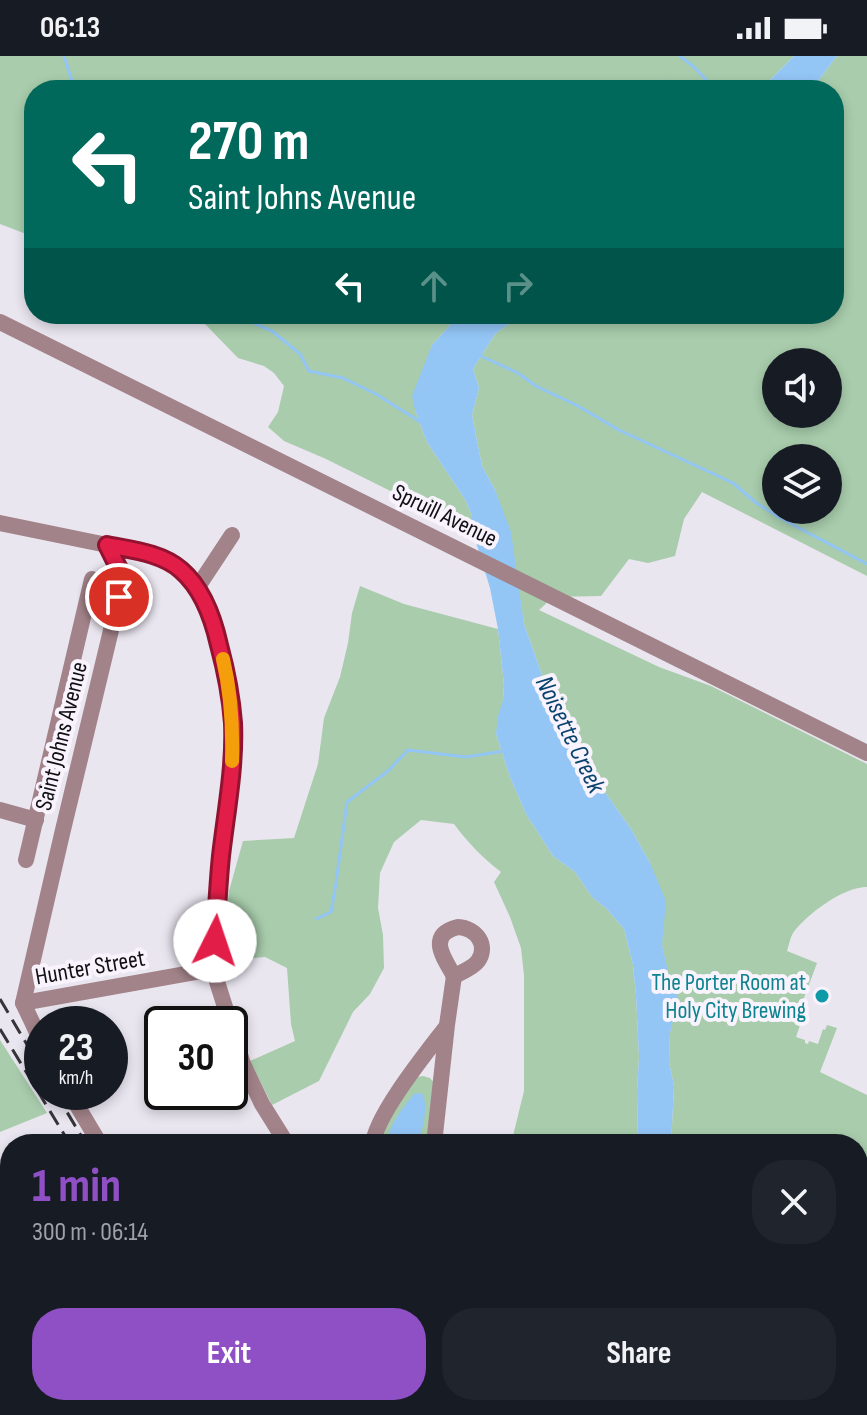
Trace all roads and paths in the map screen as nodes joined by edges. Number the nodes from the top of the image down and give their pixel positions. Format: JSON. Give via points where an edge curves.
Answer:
{"nodes":[{"id":1,"x":0,"y":322,"type":"edge"},
{"id":2,"x":0,"y":523,"type":"edge"},
{"id":3,"x":232,"y":535,"type":"dead end"},
{"id":4,"x":107,"y":545,"type":"junction"},
{"id":5,"x":92,"y":579,"type":"dead end"},
{"id":6,"x":197,"y":588,"type":"junction"},
{"id":7,"x":867,"y":753,"type":"edge"},
{"id":8,"x":0,"y":810,"type":"edge"},
{"id":9,"x":36,"y":820,"type":"junction"},
{"id":10,"x":26,"y":860,"type":"dead end"},
{"id":11,"x":213,"y":969,"type":"junction"},
{"id":12,"x":454,"y":976,"type":"dead end"},
{"id":13,"x":23,"y":1003,"type":"junction"},
{"id":14,"x":24,"y":1006,"type":"edge"},
{"id":15,"x":447,"y":1025,"type":"junction"},
{"id":16,"x":414,"y":1071,"type":"junction"},
{"id":17,"x":442,"y":1076,"type":"junction"},
{"id":18,"x":80,"y":1110,"type":"edge"},
{"id":19,"x":94,"y":1134,"type":"edge"},
{"id":20,"x":281,"y":1134,"type":"edge"},
{"id":21,"x":374,"y":1134,"type":"edge"},
{"id":22,"x":435,"y":1134,"type":"edge"}],
"edges":[{"from":1,"to":7,"type":"street","name":"Spruill Avenue"},
{"from":2,"to":4,"type":"street"},
{"from":3,"to":6,"type":"street"},
{"from":4,"to":6,"type":"street","via":[[168,560]]},
{"from":4,"to":13,"type":"street","name":"Saint Johns Avenue","via":[[119,569],[119,597]]},
{"from":5,"to":9,"type":"street"},
{"from":6,"to":11,"type":"street","via":[[217,636],[233,726]]},
{"from":8,"to":9,"type":"street"},
{"from":9,"to":10,"type":"street"},
{"from":11,"to":13,"type":"street","name":"Hunter Street"},
{"from":11,"to":20,"type":"street","via":[[243,1064]]},
{"from":12,"to":15,"type":"street"},
{"from":13,"to":14,"type":"street"},
{"from":15,"to":16,"type":"street"},
{"from":15,"to":17,"type":"street"},
{"from":16,"to":17,"type":"street"},
{"from":16,"to":21,"type":"street"},
{"from":17,"to":22,"type":"street"},
{"from":18,"to":19,"type":"street"}]}
